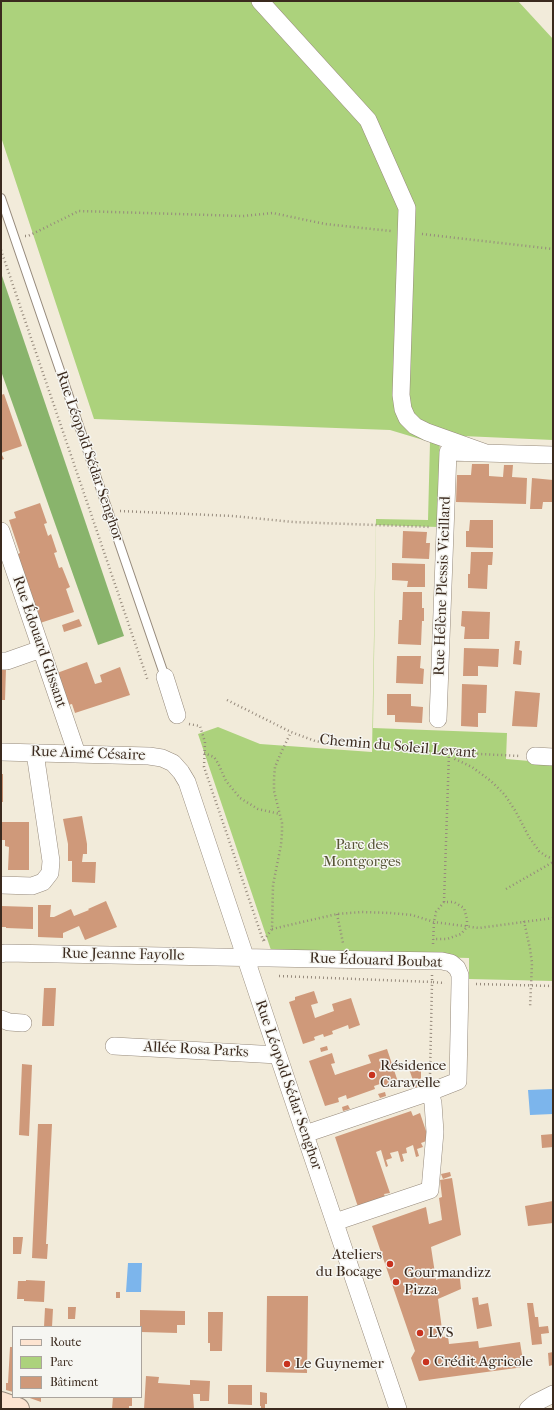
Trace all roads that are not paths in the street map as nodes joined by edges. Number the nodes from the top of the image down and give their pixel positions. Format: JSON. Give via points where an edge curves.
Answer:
{"nodes":[{"id":1,"x":260,"y":1,"type":"edge"},
{"id":2,"x":1,"y":198,"type":"edge"},
{"id":3,"x":486,"y":453,"type":"junction"},
{"id":4,"x":553,"y":455,"type":"edge"},
{"id":5,"x":1,"y":531,"type":"edge"},
{"id":6,"x":6,"y":562,"type":"edge"},
{"id":7,"x":41,"y":649,"type":"junction"},
{"id":8,"x":1,"y":661,"type":"edge"},
{"id":9,"x":165,"y":677,"type":"joint"},
{"id":10,"x":182,"y":719,"type":"road end"},
{"id":11,"x":438,"y":719,"type":"dead end"},
{"id":12,"x":1,"y":752,"type":"edge"},
{"id":13,"x":35,"y":753,"type":"junction"},
{"id":14,"x":77,"y":754,"type":"junction"},
{"id":15,"x":534,"y":756,"type":"road end"},
{"id":16,"x":553,"y":757,"type":"edge"},
{"id":17,"x":173,"y":763,"type":"joint"},
{"id":18,"x":1,"y":885,"type":"edge"},
{"id":19,"x":1,"y":954,"type":"edge"},
{"id":20,"x":245,"y":958,"type":"junction"},
{"id":21,"x":1,"y":1019,"type":"edge"},
{"id":22,"x":23,"y":1023,"type":"dead end"},
{"id":23,"x":114,"y":1046,"type":"dead end"},
{"id":24,"x":278,"y":1055,"type":"junction"},
{"id":25,"x":430,"y":1092,"type":"junction"},
{"id":26,"x":305,"y":1134,"type":"junction"},
{"id":27,"x":335,"y":1222,"type":"junction"},
{"id":28,"x":553,"y":1394,"type":"edge"},
{"id":29,"x":1,"y":1403,"type":"edge"},
{"id":30,"x":18,"y":1409,"type":"edge"},
{"id":31,"x":398,"y":1409,"type":"edge"},
{"id":32,"x":528,"y":1409,"type":"edge"}],
"edges":[{"from":1,"to":3,"type":"street","via":[[368,120],[407,208],[401,395],[407,418],[427,432]]},
{"from":2,"to":9,"type":"lane","name":"Rue Léopold Sédar Senghor"},
{"from":3,"to":4,"type":"street"},
{"from":3,"to":11,"type":"street","name":"Rue Hélène Plessis Vieillard","via":[[448,452]]},
{"from":5,"to":6,"type":"street","name":"Rue Édouard Glissant"},
{"from":6,"to":7,"type":"street","name":"Rue Édouard Glissant"},
{"from":7,"to":8,"type":"street"},
{"from":7,"to":14,"type":"street","name":"Rue Édouard Glissant"},
{"from":9,"to":10,"type":"street","name":"Rue Léopold Sédar Senghor"},
{"from":12,"to":13,"type":"street","name":"Rue Aimé Césaire"},
{"from":13,"to":14,"type":"street","name":"Rue Aimé Césaire"},
{"from":13,"to":18,"type":"street","via":[[51,861],[50,873],[43,882],[32,886]]},
{"from":14,"to":17,"type":"street","name":"Rue Aimé Césaire","via":[[149,756]]},
{"from":15,"to":16,"type":"street"},
{"from":17,"to":20,"type":"street","name":"Rue Léopold Sédar Senghor","via":[[186,782]]},
{"from":19,"to":20,"type":"street","name":"Rue Jeanne Fayolle"},
{"from":20,"to":24,"type":"street","name":"Rue Léopold Sédar Senghor"},
{"from":20,"to":25,"type":"street","name":"Rue Édouard Boubat","via":[[451,963],[460,975],[458,1081]]},
{"from":21,"to":22,"type":"street"},
{"from":23,"to":24,"type":"street","name":"Allée Rosa Parks"},
{"from":24,"to":26,"type":"street","name":"Rue Léopold Sédar Senghor"},
{"from":25,"to":26,"type":"street"},
{"from":25,"to":27,"type":"street","via":[[435,1132],[430,1190]]},
{"from":26,"to":27,"type":"street","name":"Rue Léopold Sédar Senghor"},
{"from":27,"to":31,"type":"street","name":"Rue Léopold Sédar Senghor"},
{"from":28,"to":32,"type":"street"},
{"from":29,"to":30,"type":"street"}]}
